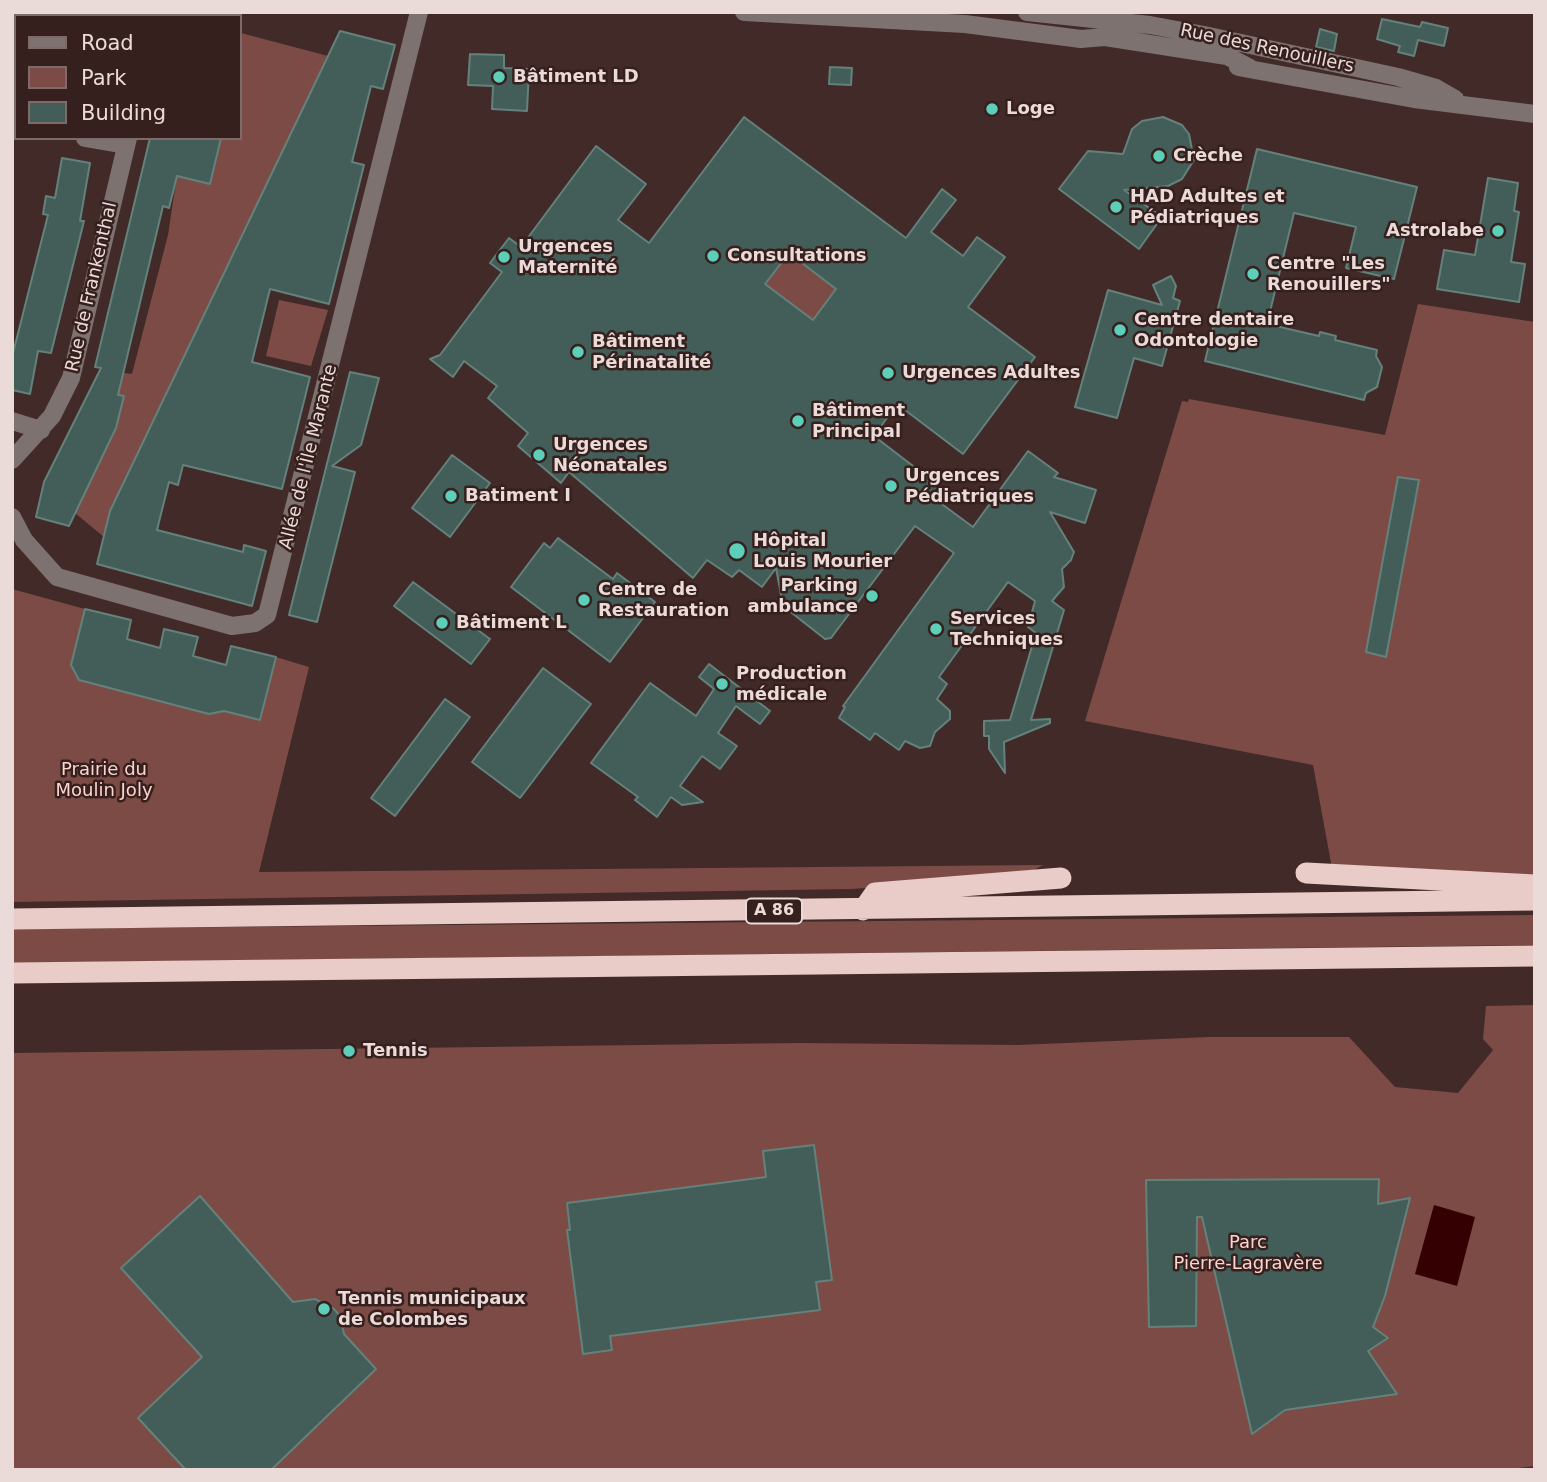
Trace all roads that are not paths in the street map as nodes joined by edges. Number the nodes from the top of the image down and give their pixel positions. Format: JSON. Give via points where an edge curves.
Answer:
{"nodes":[{"id":1,"x":419,"y":12,"type":"edge"},
{"id":2,"x":744,"y":12,"type":"edge"},
{"id":3,"x":1027,"y":12,"type":"edge"},
{"id":4,"x":1038,"y":13,"type":"edge"},
{"id":5,"x":1150,"y":27,"type":"edge"},
{"id":6,"x":1018,"y":32,"type":"junction"},
{"id":7,"x":1081,"y":39,"type":"junction"},
{"id":8,"x":1257,"y":47,"type":"junction"},
{"id":9,"x":1250,"y":68,"type":"junction"},
{"id":10,"x":1461,"y":103,"type":"junction"},
{"id":11,"x":1535,"y":114,"type":"edge"},
{"id":12,"x":106,"y":140,"type":"edge"},
{"id":13,"x":127,"y":142,"type":"edge"},
{"id":14,"x":12,"y":421,"type":"edge"},
{"id":15,"x":40,"y":430,"type":"junction"},
{"id":16,"x":12,"y":460,"type":"edge"},
{"id":17,"x":12,"y":517,"type":"edge"},
{"id":18,"x":1306,"y":873,"type":"dead end"},
{"id":19,"x":1061,"y":878,"type":"dead end"},
{"id":20,"x":1535,"y":885,"type":"edge"},
{"id":21,"x":1535,"y":900,"type":"edge"},
{"id":22,"x":863,"y":910,"type":"junction"},
{"id":23,"x":12,"y":919,"type":"edge"},
{"id":24,"x":1535,"y":956,"type":"edge"},
{"id":25,"x":12,"y":974,"type":"edge"}],
"edges":[{"from":1,"to":17,"type":"street","name":"Allée de l'Île Marante","via":[[267,615],[255,623],[232,626],[57,577],[24,540]]},
{"from":2,"to":6,"type":"street","name":"Rue des Renouillers","via":[[965,24]]},
{"from":3,"to":4,"type":"street","name":"Rue des Renouillers"},
{"from":4,"to":5,"type":"street","name":"Rue des Renouillers"},
{"from":4,"to":6,"type":"street"},
{"from":5,"to":7,"type":"street","name":"Rue des Renouillers"},
{"from":5,"to":8,"type":"street","name":"Rue des Renouillers"},
{"from":5,"to":9,"type":"street","name":"Rue des Renouillers"},
{"from":6,"to":7,"type":"street","name":"Rue des Renouillers"},
{"from":7,"to":9,"type":"street","name":"Rue des Renouillers","via":[[1111,49]]},
{"from":8,"to":9,"type":"street"},
{"from":8,"to":10,"type":"street","name":"Rue des Renouillers","via":[[1398,77],[1436,88]]},
{"from":9,"to":10,"type":"street","name":"Rue des Renouillers","via":[[1413,99]]},
{"from":10,"to":11,"type":"street","name":"Rue des Renouillers"},
{"from":12,"to":13,"type":"street"},
{"from":13,"to":15,"type":"street","name":"Rue de Frankenthal","via":[[71,378]]},
{"from":14,"to":15,"type":"street"},
{"from":15,"to":16,"type":"street","name":"Rue de Frankenthal"},
{"from":18,"to":20,"type":"highway"},
{"from":19,"to":22,"type":"highway","via":[[875,892]]},
{"from":21,"to":22,"type":"highway","number":"A 86"},
{"from":22,"to":23,"type":"highway","number":"A 86"},
{"from":24,"to":25,"type":"highway"}]}
